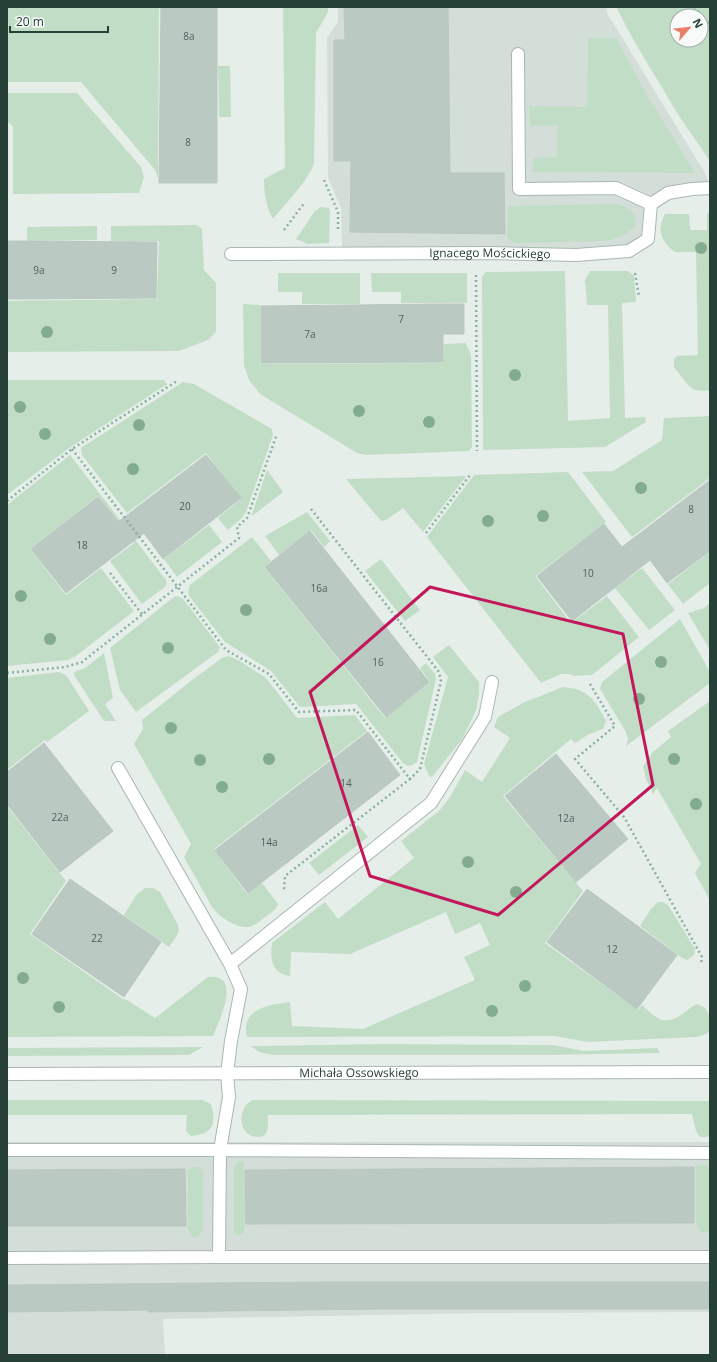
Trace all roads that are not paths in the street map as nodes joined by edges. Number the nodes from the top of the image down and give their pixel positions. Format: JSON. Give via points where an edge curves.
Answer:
{"nodes":[{"id":1,"x":518,"y":54,"type":"dead end"},
{"id":2,"x":710,"y":188,"type":"edge"},
{"id":3,"x":651,"y":204,"type":"junction"},
{"id":4,"x":232,"y":254,"type":"dead end"},
{"id":5,"x":492,"y":682,"type":"dead end"},
{"id":6,"x":118,"y":768,"type":"dead end"},
{"id":7,"x":230,"y":964,"type":"junction"},
{"id":8,"x":710,"y":1072,"type":"edge"},
{"id":9,"x":7,"y":1074,"type":"edge"},
{"id":10,"x":227,"y":1074,"type":"junction"},
{"id":11,"x":7,"y":1150,"type":"edge"},
{"id":12,"x":220,"y":1150,"type":"junction"},
{"id":13,"x":710,"y":1153,"type":"edge"},
{"id":14,"x":219,"y":1256,"type":"junction"},
{"id":15,"x":710,"y":1257,"type":"edge"},
{"id":16,"x":7,"y":1258,"type":"edge"}],
"edges":[{"from":1,"to":3,"type":"street","via":[[519,189],[616,188]]},
{"from":2,"to":3,"type":"street","via":[[668,193]]},
{"from":3,"to":4,"type":"street","name":"Ignacego Mościckiego","via":[[648,240],[629,251],[576,254]]},
{"from":5,"to":7,"type":"street","via":[[485,717],[431,803]]},
{"from":6,"to":7,"type":"street"},
{"from":7,"to":10,"type":"street","via":[[241,989]]},
{"from":8,"to":10,"type":"street","name":"Michała Ossowskiego"},
{"from":9,"to":10,"type":"street","name":"Michała Ossowskiego"},
{"from":10,"to":12,"type":"street","via":[[229,1097]]},
{"from":11,"to":12,"type":"street"},
{"from":12,"to":13,"type":"street"},
{"from":12,"to":14,"type":"street"},
{"from":14,"to":15,"type":"street"},
{"from":14,"to":16,"type":"street"}]}
